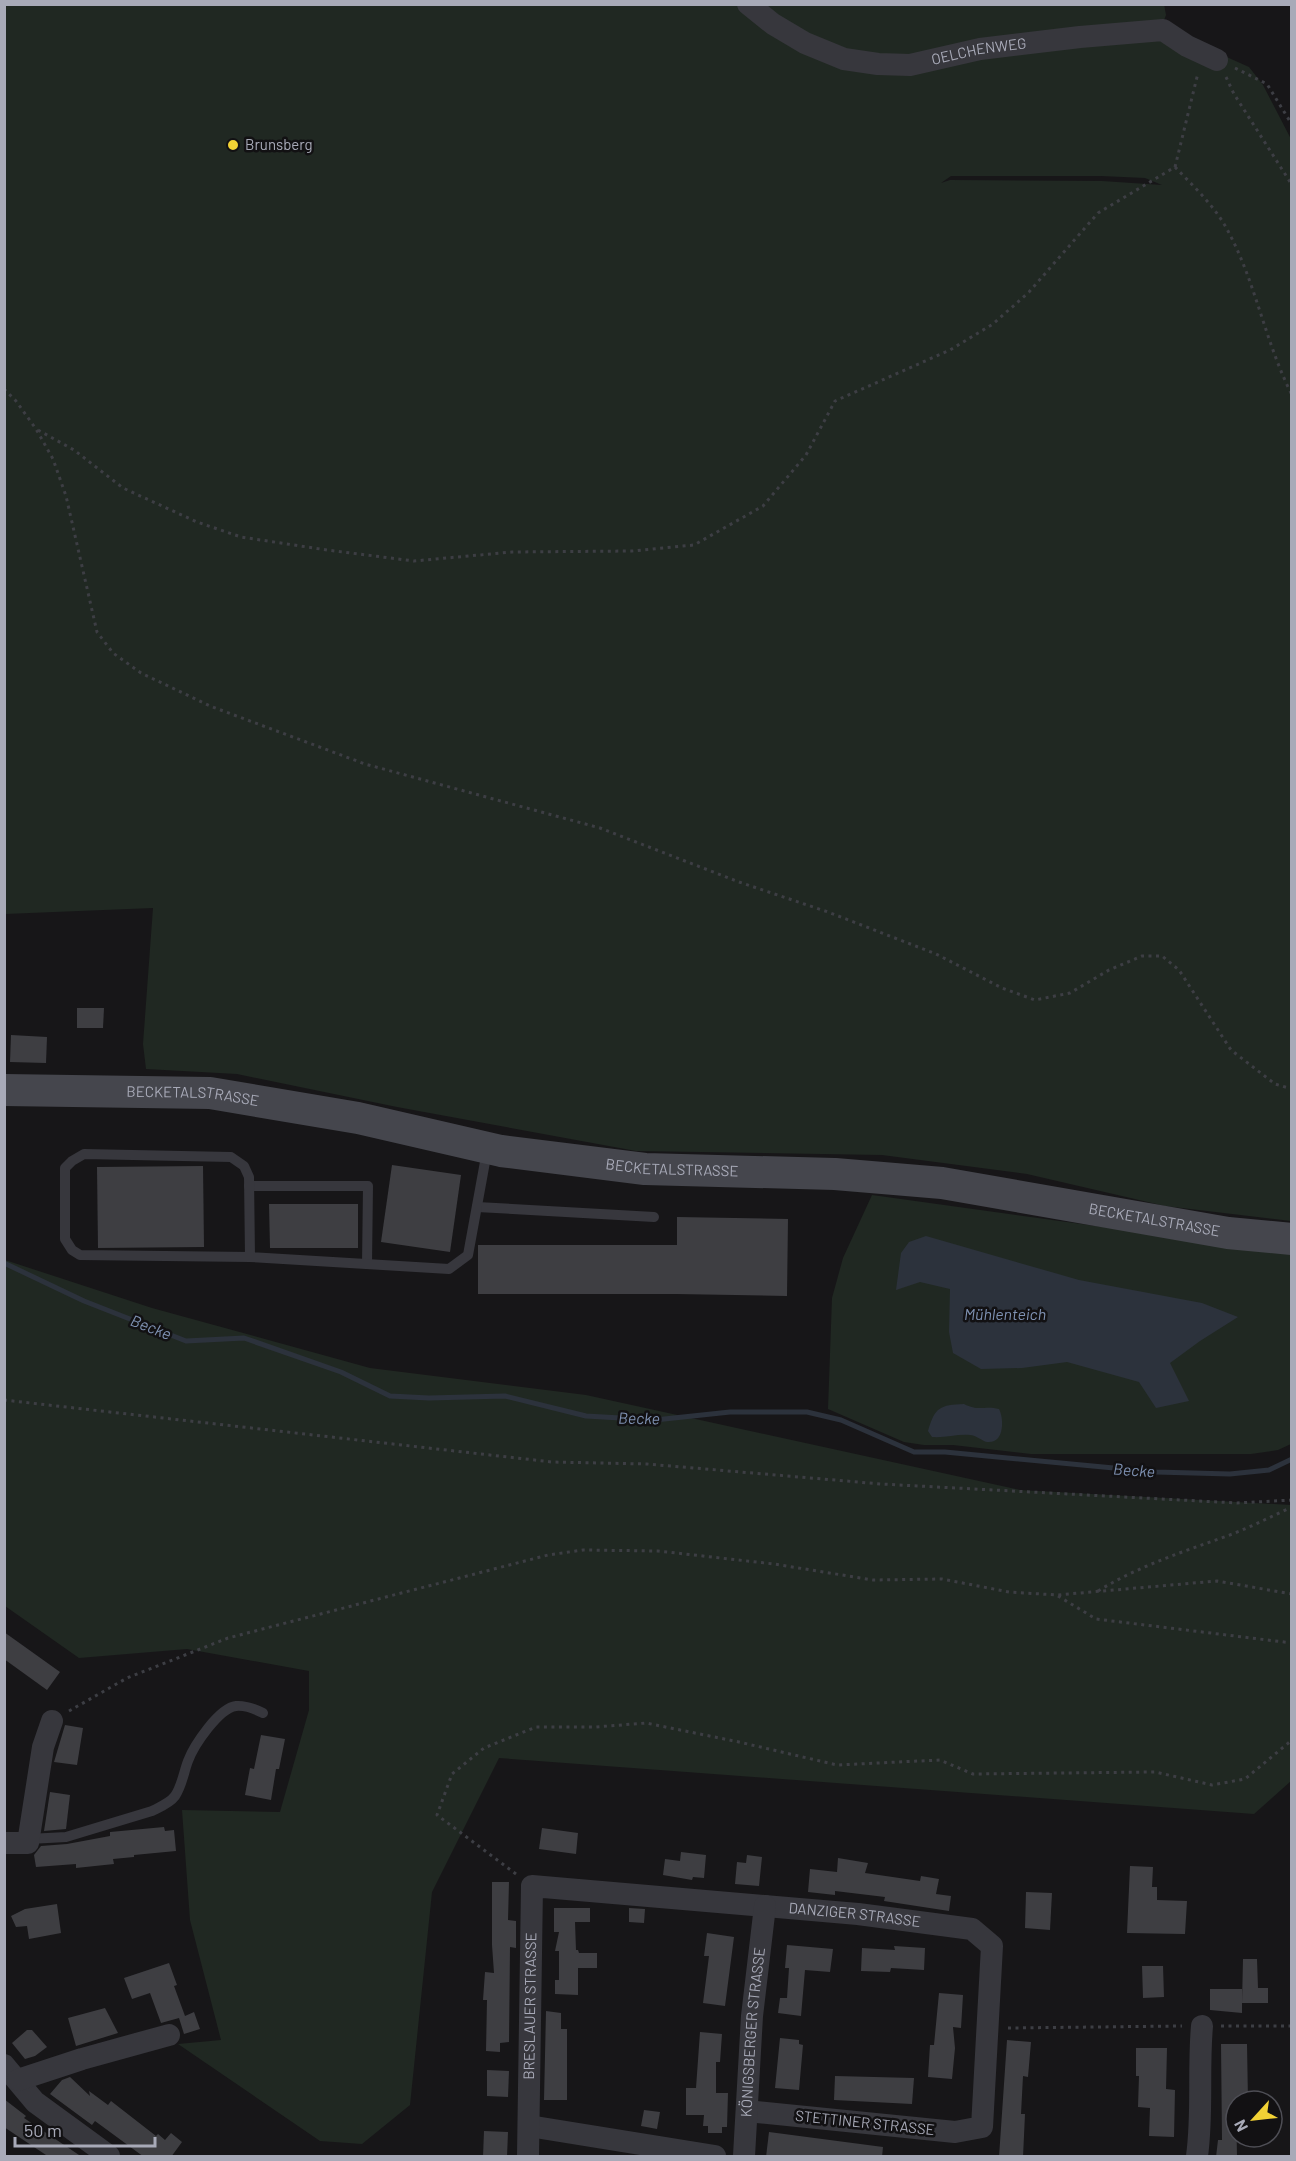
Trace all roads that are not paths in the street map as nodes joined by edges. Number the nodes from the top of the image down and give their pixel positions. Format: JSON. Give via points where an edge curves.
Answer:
{"nodes":[{"id":1,"x":748,"y":4,"type":"edge"},
{"id":2,"x":1210,"y":57,"type":"road end"},
{"id":3,"x":4,"y":1090,"type":"edge"},
{"id":4,"x":488,"y":1148,"type":"junction"},
{"id":5,"x":249,"y":1186,"type":"junction"},
{"id":6,"x":477,"y":1207,"type":"junction"},
{"id":7,"x":654,"y":1217,"type":"dead end"},
{"id":8,"x":1292,"y":1239,"type":"edge"},
{"id":9,"x":250,"y":1257,"type":"junction"},
{"id":10,"x":367,"y":1264,"type":"junction"},
{"id":11,"x":263,"y":1713,"type":"dead end"},
{"id":12,"x":52,"y":1721,"type":"road end"},
{"id":13,"x":28,"y":1839,"type":"junction"},
{"id":14,"x":4,"y":1843,"type":"edge"},
{"id":15,"x":532,"y":1886,"type":"joint"},
{"id":16,"x":765,"y":1906,"type":"junction"},
{"id":17,"x":1202,"y":2026,"type":"road end"},
{"id":18,"x":169,"y":2036,"type":"dead end"},
{"id":19,"x":11,"y":2073,"type":"edge"},
{"id":20,"x":747,"y":2111,"type":"junction"},
{"id":21,"x":529,"y":2126,"type":"junction"},
{"id":22,"x":982,"y":2127,"type":"joint"},
{"id":23,"x":109,"y":2157,"type":"edge"},
{"id":24,"x":528,"y":2157,"type":"edge"},
{"id":25,"x":715,"y":2157,"type":"edge"},
{"id":26,"x":744,"y":2157,"type":"edge"},
{"id":27,"x":1197,"y":2157,"type":"edge"}],
"edges":[{"from":1,"to":2,"type":"street","name":"OELCHENWEG","via":[[805,43],[844,59],[878,64],[910,65],[980,49],[1163,30]]},
{"from":3,"to":4,"type":"main road","name":"BECKETALSTRASSE","via":[[210,1094],[358,1118]]},
{"from":4,"to":6,"type":"lane"},
{"from":4,"to":8,"type":"main road","name":"BECKETALSTRASSE","via":[[645,1169],[835,1174],[942,1184],[1228,1233]]},
{"from":5,"to":9,"type":"lane"},
{"from":5,"to":9,"type":"lane","via":[[244,1166],[231,1157],[84,1154],[65,1168],[65,1239],[80,1255]]},
{"from":5,"to":10,"type":"lane","via":[[368,1186]]},
{"from":6,"to":7,"type":"lane"},
{"from":6,"to":10,"type":"lane","via":[[468,1255],[449,1269]]},
{"from":9,"to":10,"type":"lane"},
{"from":11,"to":13,"type":"lane","via":[[235,1706],[221,1715],[202,1735],[175,1795],[164,1805],[66,1837]]},
{"from":12,"to":13,"type":"street","via":[[43,1747]]},
{"from":13,"to":14,"type":"street","via":[[28,1843]]},
{"from":15,"to":16,"type":"street","name":"DANZIGER STRASSE"},
{"from":15,"to":21,"type":"street","name":"BRESLAUER STRASSE"},
{"from":16,"to":20,"type":"street","name":"KÖNIGSBERGER STRASSE","via":[[752,2016]]},
{"from":16,"to":22,"type":"street","name":"DANZIGER STRASSE","via":[[972,1929],[992,1946]]},
{"from":17,"to":27,"type":"street","via":[[1201,2133]]},
{"from":18,"to":19,"type":"street"},
{"from":19,"to":23,"type":"street","via":[[36,2102]]},
{"from":20,"to":22,"type":"street","name":"STETTINER STRASSE","via":[[955,2132]]},
{"from":20,"to":26,"type":"street","name":"KÖNIGSBERGER STRASSE"},
{"from":21,"to":24,"type":"street","name":"BRESLAUER STRASSE"},
{"from":21,"to":25,"type":"street"}]}
